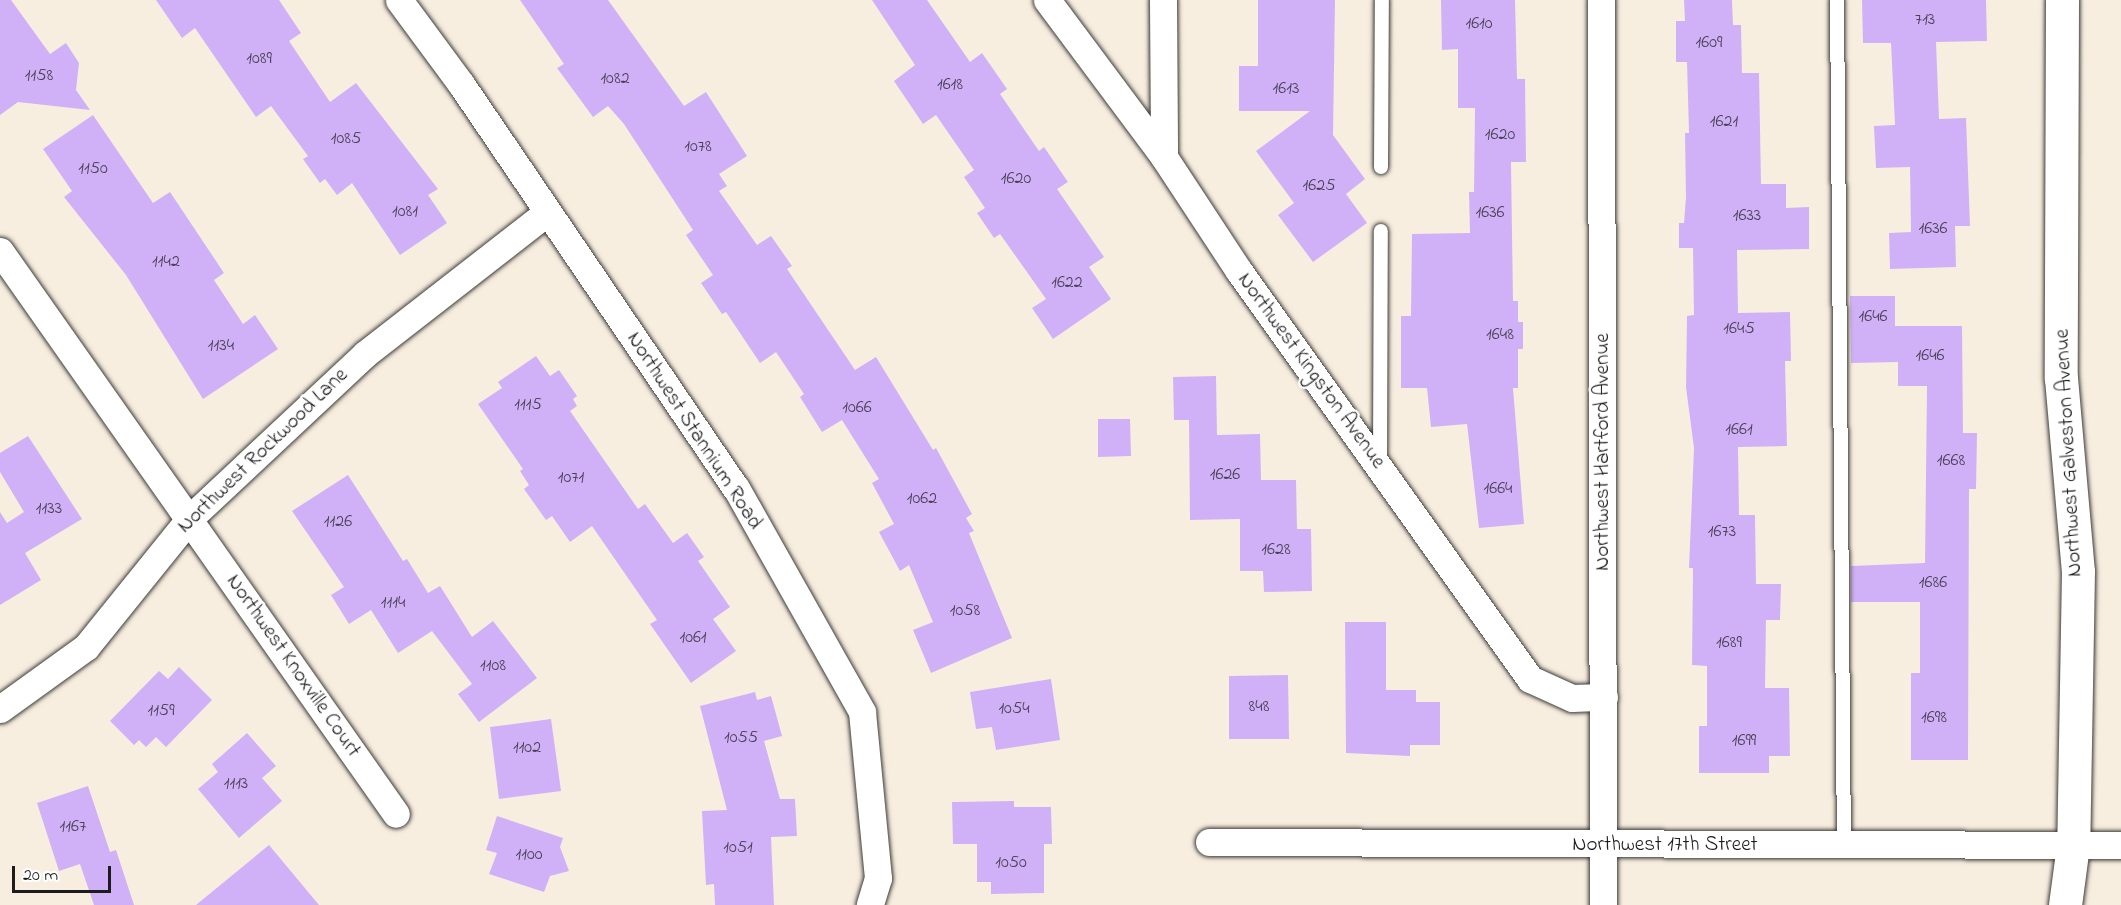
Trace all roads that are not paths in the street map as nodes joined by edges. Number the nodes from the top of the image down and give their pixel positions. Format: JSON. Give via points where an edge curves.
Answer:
{"nodes":[{"id":1,"x":399,"y":0,"type":"edge"},
{"id":2,"x":1047,"y":0,"type":"edge"},
{"id":3,"x":1163,"y":0,"type":"edge"},
{"id":4,"x":1382,"y":0,"type":"edge"},
{"id":5,"x":1601,"y":0,"type":"edge"},
{"id":6,"x":1838,"y":0,"type":"edge"},
{"id":7,"x":2062,"y":0,"type":"edge"},
{"id":8,"x":1164,"y":157,"type":"junction"},
{"id":9,"x":1382,"y":167,"type":"dead end"},
{"id":10,"x":546,"y":213,"type":"junction"},
{"id":11,"x":1382,"y":231,"type":"dead end"},
{"id":12,"x":0,"y":251,"type":"edge"},
{"id":13,"x":1380,"y":469,"type":"junction"},
{"id":14,"x":190,"y":518,"type":"junction"},
{"id":15,"x":1604,"y":697,"type":"junction"},
{"id":16,"x":0,"y":709,"type":"edge"},
{"id":17,"x":396,"y":814,"type":"dead end"},
{"id":18,"x":1209,"y":842,"type":"dead end"},
{"id":19,"x":1603,"y":845,"type":"junction"},
{"id":20,"x":2073,"y":845,"type":"junction"},
{"id":21,"x":2121,"y":845,"type":"edge"},
{"id":22,"x":1844,"y":846,"type":"junction"},
{"id":23,"x":870,"y":905,"type":"edge"},
{"id":24,"x":1603,"y":905,"type":"edge"},
{"id":25,"x":2065,"y":905,"type":"edge"}],
"edges":[{"from":1,"to":10,"type":"street","name":"Northwest Stannium Road","via":[[461,84]]},
{"from":2,"to":8,"type":"street","name":"Northwest Kingston Avenue"},
{"from":3,"to":8,"type":"street"},
{"from":4,"to":9,"type":"lane"},
{"from":5,"to":15,"type":"street","name":"Northwest Hartford Avenue"},
{"from":6,"to":22,"type":"lane"},
{"from":7,"to":20,"type":"street","name":"Northwest Galveston Avenue","via":[[2061,378],[2078,571]]},
{"from":8,"to":13,"type":"street","name":"Northwest Kingston Avenue","via":[[1239,271]]},
{"from":10,"to":14,"type":"street","name":"Northwest Rockwood Lane","via":[[365,354]]},
{"from":10,"to":23,"type":"street","name":"Northwest Stannium Road","via":[[736,488],[862,712],[878,878]]},
{"from":11,"to":13,"type":"lane"},
{"from":12,"to":14,"type":"street","name":"Northwest Knoxville Court"},
{"from":13,"to":15,"type":"street","name":"Northwest Kingston Avenue","via":[[1530,679],[1572,698]]},
{"from":14,"to":16,"type":"street","name":"Northwest Rockwood Lane","via":[[87,647]]},
{"from":14,"to":17,"type":"street","name":"Northwest Knoxville Court"},
{"from":15,"to":19,"type":"street","name":"Northwest Hartford Avenue"},
{"from":18,"to":19,"type":"street","name":"Northwest 17th Street"},
{"from":19,"to":22,"type":"street","name":"Northwest 17th Street"},
{"from":19,"to":24,"type":"street","name":"Northwest Hartford Avenue"},
{"from":20,"to":21,"type":"street","name":"Northwest 17th Street"},
{"from":20,"to":22,"type":"street","name":"Northwest 17th Street"},
{"from":20,"to":25,"type":"street","name":"Northwest Galveston Avenue"}]}
